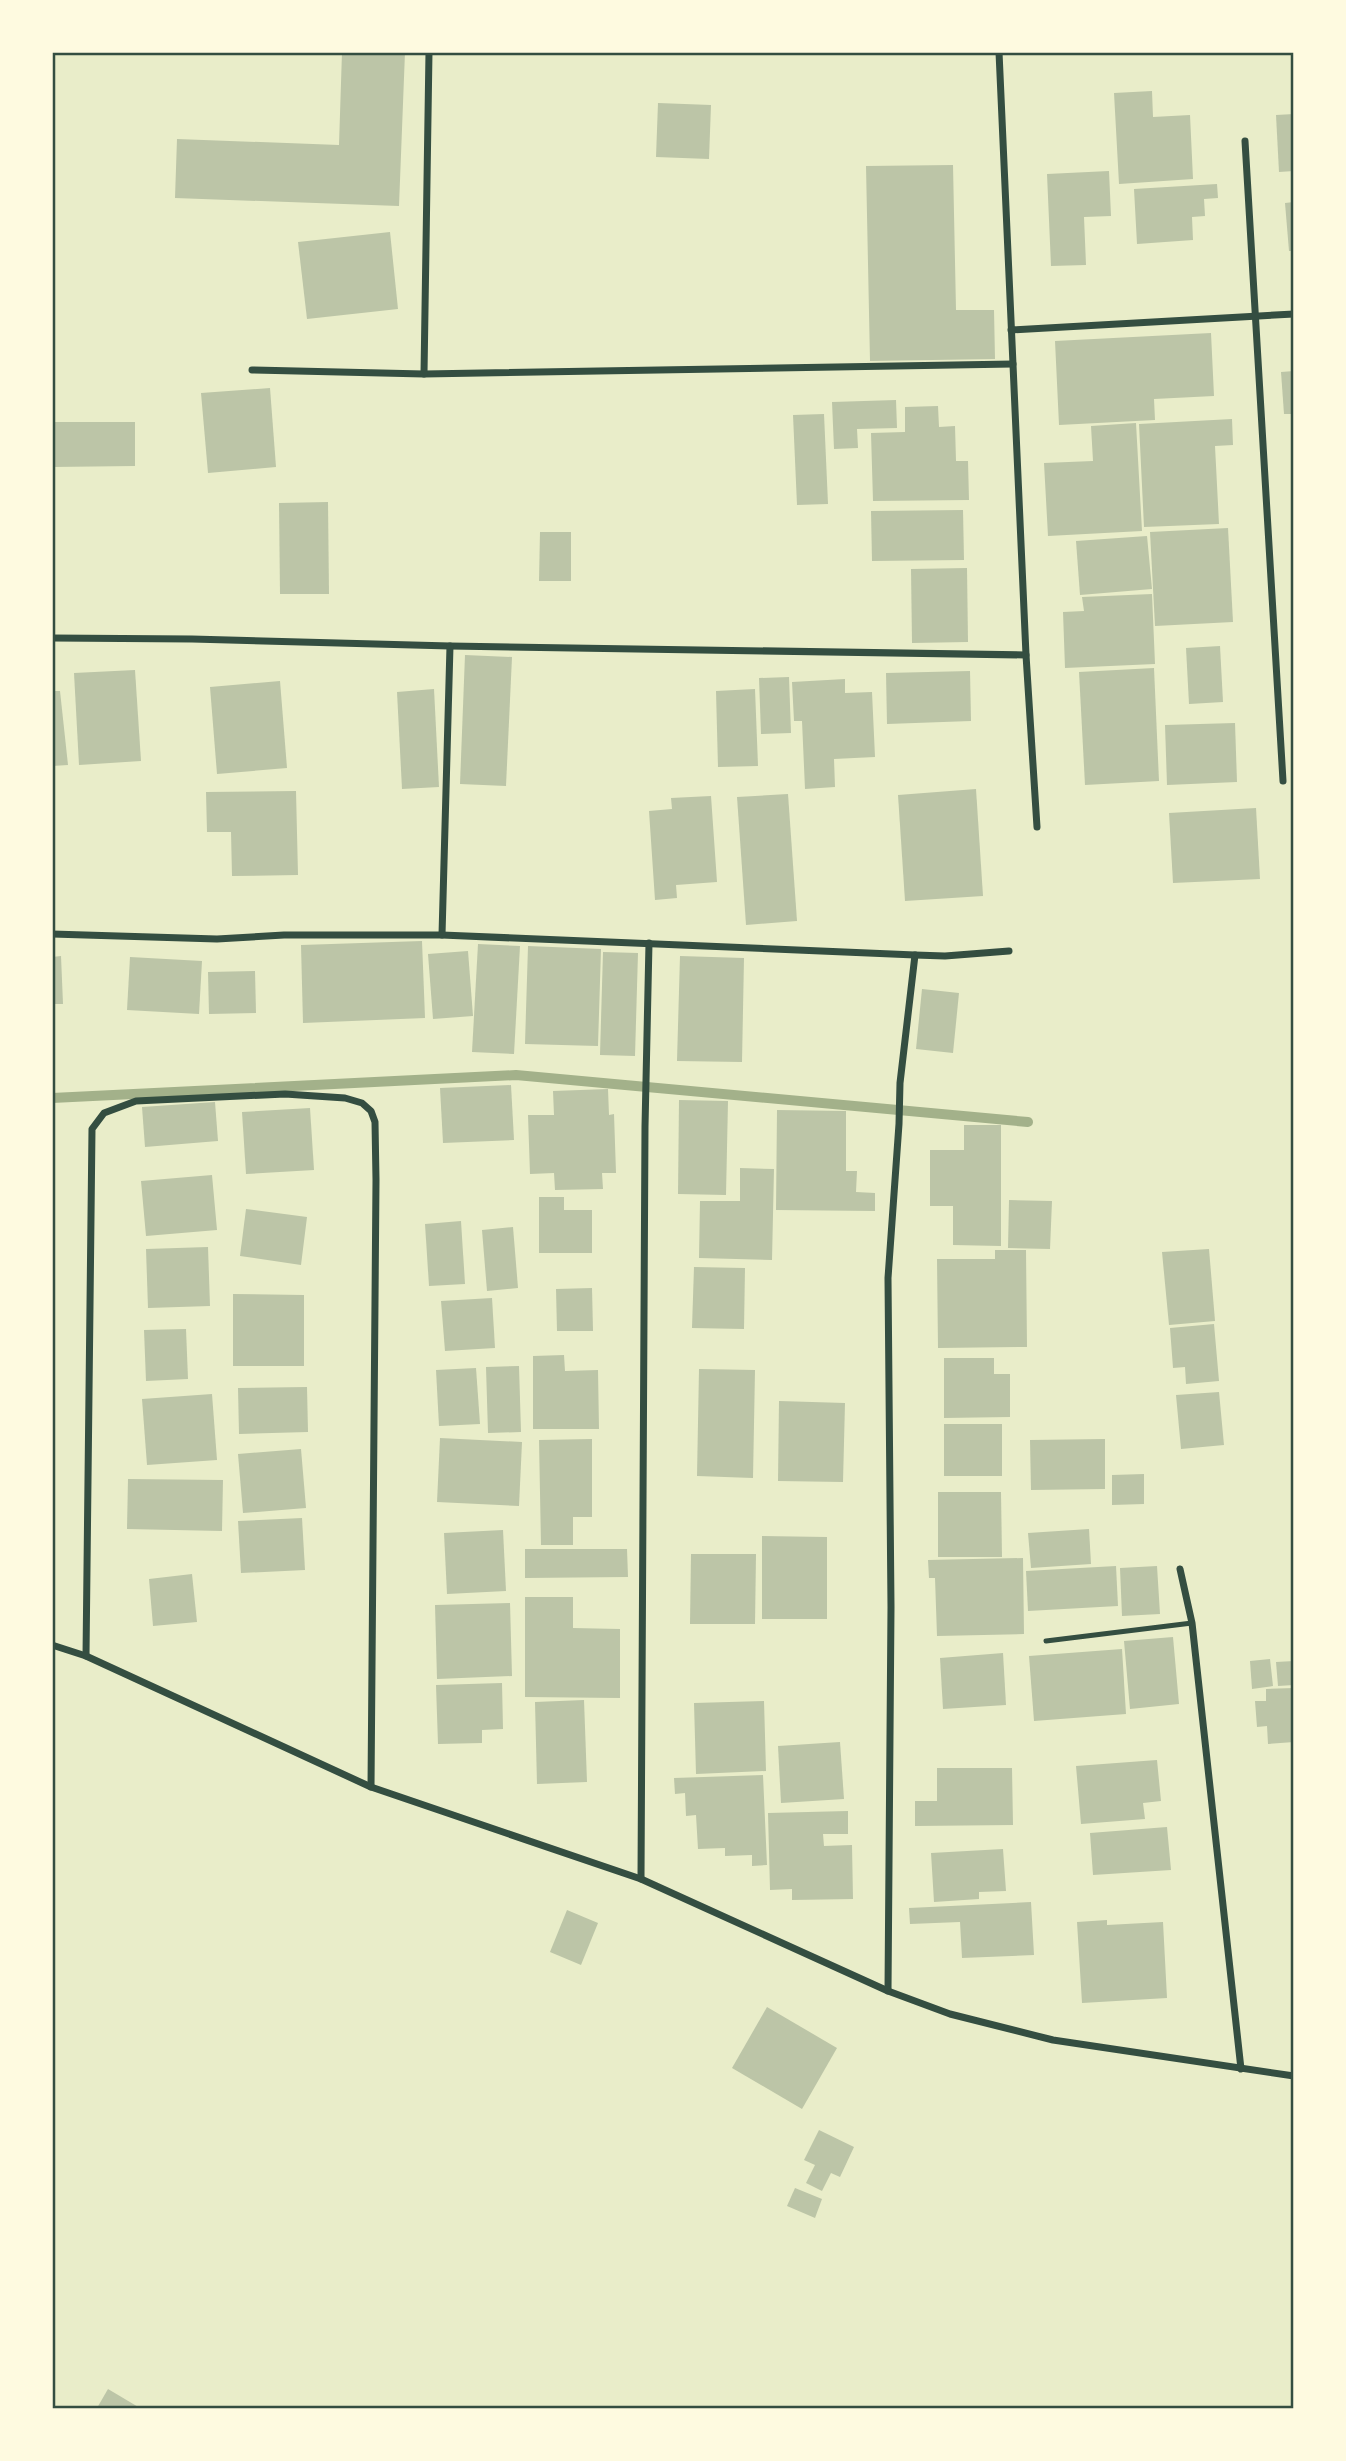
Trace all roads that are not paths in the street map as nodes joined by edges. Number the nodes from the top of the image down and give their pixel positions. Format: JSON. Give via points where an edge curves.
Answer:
{"nodes":[{"id":1,"x":429,"y":52,"type":"edge"},
{"id":2,"x":999,"y":52,"type":"edge"},
{"id":3,"x":1245,"y":141,"type":"dead end"},
{"id":4,"x":1293,"y":314,"type":"edge"},
{"id":5,"x":1255,"y":316,"type":"junction"},
{"id":6,"x":1011,"y":330,"type":"junction"},
{"id":7,"x":1013,"y":364,"type":"junction"},
{"id":8,"x":252,"y":370,"type":"dead end"},
{"id":9,"x":424,"y":374,"type":"junction"},
{"id":10,"x":52,"y":638,"type":"edge"},
{"id":11,"x":450,"y":646,"type":"junction"},
{"id":12,"x":1026,"y":655,"type":"junction"},
{"id":13,"x":1283,"y":781,"type":"dead end"},
{"id":14,"x":1037,"y":827,"type":"dead end"},
{"id":15,"x":52,"y":934,"type":"edge"},
{"id":16,"x":442,"y":935,"type":"junction"},
{"id":17,"x":649,"y":943,"type":"junction"},
{"id":18,"x":1009,"y":951,"type":"dead end"},
{"id":19,"x":915,"y":955,"type":"junction"},
{"id":20,"x":1180,"y":1569,"type":"dead end"},
{"id":21,"x":1192,"y":1623,"type":"junction"},
{"id":22,"x":1046,"y":1641,"type":"dead end"},
{"id":23,"x":52,"y":1645,"type":"edge"},
{"id":24,"x":86,"y":1656,"type":"junction"},
{"id":25,"x":371,"y":1787,"type":"junction"},
{"id":26,"x":641,"y":1879,"type":"junction"},
{"id":27,"x":888,"y":1991,"type":"junction"},
{"id":28,"x":1241,"y":2069,"type":"junction"},
{"id":29,"x":1293,"y":2076,"type":"edge"}],
"edges":[{"from":1,"to":9,"type":"street"},
{"from":2,"to":6,"type":"street"},
{"from":3,"to":5,"type":"street"},
{"from":4,"to":5,"type":"street"},
{"from":5,"to":6,"type":"street"},
{"from":5,"to":13,"type":"street"},
{"from":6,"to":7,"type":"street"},
{"from":7,"to":9,"type":"street"},
{"from":7,"to":12,"type":"street"},
{"from":8,"to":9,"type":"street"},
{"from":10,"to":11,"type":"street"},
{"from":11,"to":12,"type":"street"},
{"from":11,"to":16,"type":"street"},
{"from":12,"to":14,"type":"street"},
{"from":15,"to":16,"type":"street","via":[[217,939]]},
{"from":16,"to":17,"type":"street"},
{"from":17,"to":19,"type":"street"},
{"from":17,"to":26,"type":"street"},
{"from":18,"to":19,"type":"street"},
{"from":19,"to":27,"type":"street","via":[[900,1083],[888,1278]]},
{"from":20,"to":21,"type":"street"},
{"from":21,"to":22,"type":"lane"},
{"from":21,"to":28,"type":"street"},
{"from":23,"to":24,"type":"street"},
{"from":24,"to":25,"type":"street"},
{"from":24,"to":25,"type":"street","via":[[92,1129],[104,1113],[136,1101],[285,1094],[362,1103],[375,1122]]},
{"from":25,"to":26,"type":"street"},
{"from":26,"to":27,"type":"street"},
{"from":27,"to":28,"type":"street","via":[[950,2014],[1053,2040]]},
{"from":28,"to":29,"type":"street"}]}
